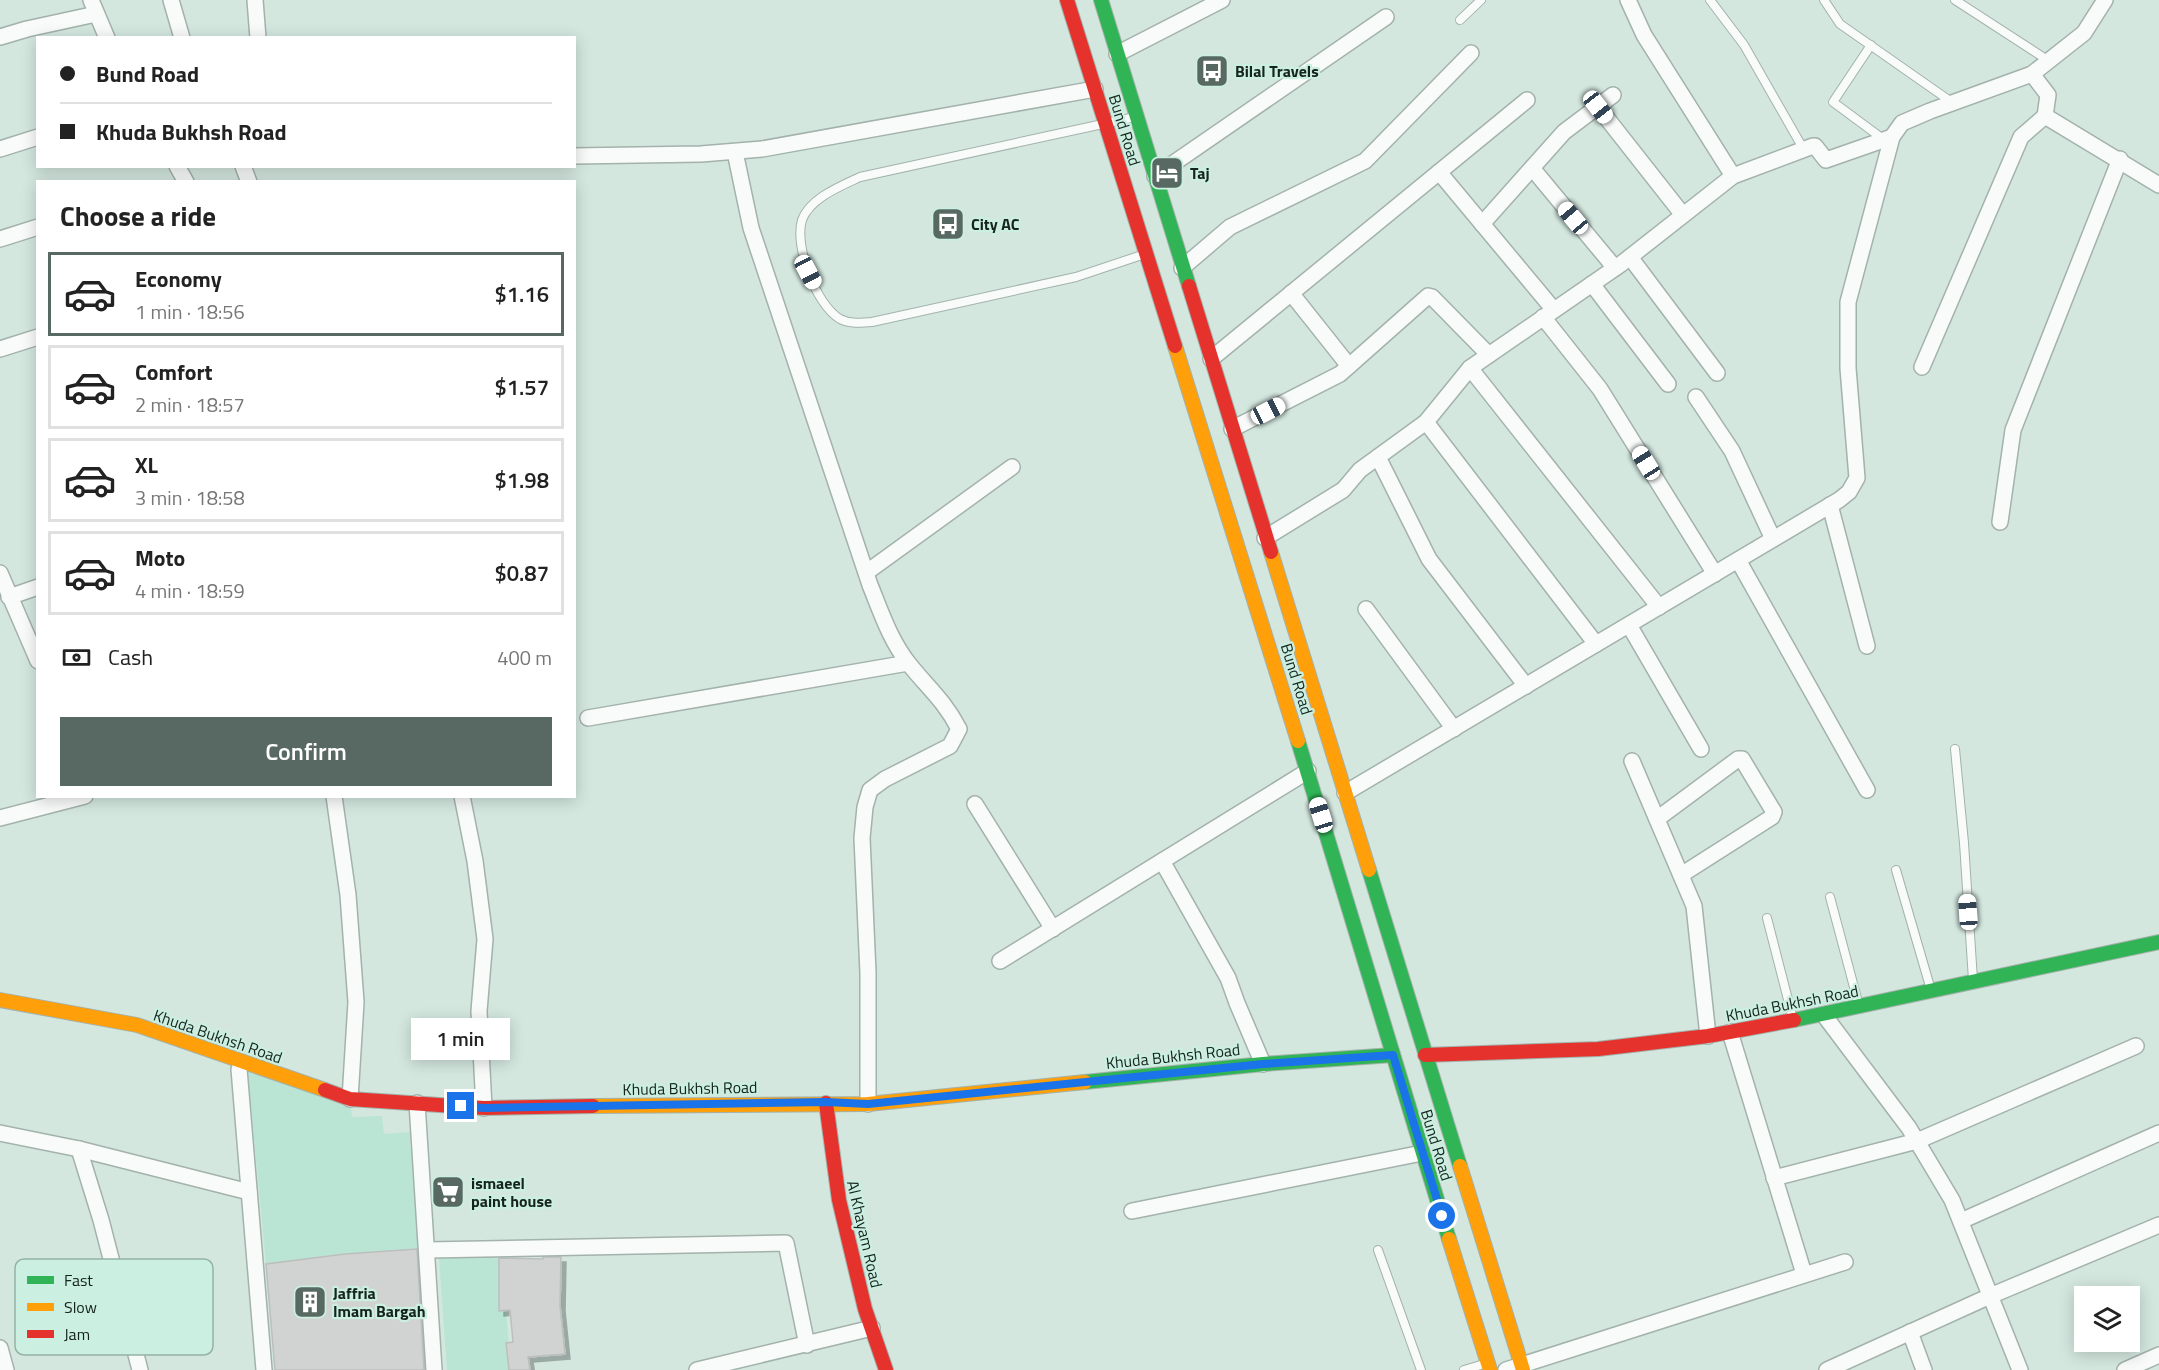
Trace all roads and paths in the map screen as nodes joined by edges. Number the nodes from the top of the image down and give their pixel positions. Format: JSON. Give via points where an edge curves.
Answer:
{"nodes":[{"id":1,"x":171,"y":0,"type":"edge"},
{"id":2,"x":255,"y":0,"type":"edge"},
{"id":3,"x":1067,"y":0,"type":"edge"},
{"id":4,"x":1101,"y":0,"type":"edge"},
{"id":5,"x":1222,"y":0,"type":"edge"},
{"id":6,"x":1481,"y":0,"type":"edge"},
{"id":7,"x":1628,"y":0,"type":"edge"},
{"id":8,"x":1710,"y":0,"type":"edge"},
{"id":9,"x":1824,"y":0,"type":"edge"},
{"id":10,"x":1955,"y":0,"type":"edge"},
{"id":11,"x":2105,"y":0,"type":"edge"},
{"id":12,"x":94,"y":7,"type":"edge"},
{"id":13,"x":1386,"y":17,"type":"dead end"},
{"id":14,"x":1460,"y":20,"type":"dead end"},
{"id":15,"x":106,"y":36,"type":"edge"},
{"id":16,"x":181,"y":36,"type":"edge"},
{"id":17,"x":258,"y":36,"type":"edge"},
{"id":18,"x":0,"y":37,"type":"edge"},
{"id":19,"x":1871,"y":45,"type":"junction"},
{"id":20,"x":1471,"y":53,"type":"dead end"},
{"id":21,"x":1117,"y":54,"type":"junction"},
{"id":22,"x":2049,"y":61,"type":"junction"},
{"id":23,"x":2032,"y":74,"type":"junction"},
{"id":24,"x":1095,"y":89,"type":"junction"},
{"id":25,"x":1613,"y":95,"type":"dead end"},
{"id":26,"x":1527,"y":100,"type":"dead end"},
{"id":27,"x":1953,"y":102,"type":"junction"},
{"id":28,"x":1598,"y":107,"type":"junction"},
{"id":29,"x":2045,"y":116,"type":"junction"},
{"id":30,"x":1136,"y":117,"type":"junction"},
{"id":31,"x":1106,"y":125,"type":"junction"},
{"id":32,"x":36,"y":138,"type":"edge"},
{"id":33,"x":1888,"y":139,"type":"junction"},
{"id":34,"x":0,"y":149,"type":"edge"},
{"id":35,"x":1804,"y":150,"type":"junction"},
{"id":36,"x":735,"y":152,"type":"junction"},
{"id":37,"x":576,"y":156,"type":"edge"},
{"id":38,"x":2120,"y":159,"type":"junction"},
{"id":39,"x":1532,"y":168,"type":"junction"},
{"id":40,"x":1439,"y":172,"type":"junction"},
{"id":41,"x":1155,"y":176,"type":"junction"},
{"id":42,"x":1733,"y":176,"type":"junction"},
{"id":43,"x":2159,"y":184,"type":"edge"},
{"id":44,"x":1683,"y":215,"type":"junction"},
{"id":45,"x":1482,"y":224,"type":"junction"},
{"id":46,"x":36,"y":228,"type":"edge"},
{"id":47,"x":0,"y":239,"type":"edge"},
{"id":48,"x":1146,"y":253,"type":"junction"},
{"id":49,"x":1630,"y":256,"type":"junction"},
{"id":50,"x":1182,"y":268,"type":"junction"},
{"id":51,"x":1615,"y":268,"type":"junction"},
{"id":52,"x":1592,"y":284,"type":"junction"},
{"id":53,"x":1291,"y":293,"type":"junction"},
{"id":54,"x":1549,"y":314,"type":"junction"},
{"id":55,"x":36,"y":338,"type":"edge"},
{"id":56,"x":0,"y":349,"type":"edge"},
{"id":57,"x":1489,"y":355,"type":"junction"},
{"id":58,"x":1210,"y":359,"type":"junction"},
{"id":59,"x":1349,"y":366,"type":"junction"},
{"id":60,"x":1922,"y":367,"type":"dead end"},
{"id":61,"x":1470,"y":368,"type":"junction"},
{"id":62,"x":1717,"y":373,"type":"dead end"},
{"id":63,"x":1668,"y":384,"type":"dead end"},
{"id":64,"x":1696,"y":397,"type":"dead end"},
{"id":65,"x":1426,"y":422,"type":"junction"},
{"id":66,"x":1232,"y":429,"type":"junction"},
{"id":67,"x":1378,"y":457,"type":"junction"},
{"id":68,"x":1012,"y":467,"type":"dead end"},
{"id":69,"x":1830,"y":505,"type":"junction"},
{"id":70,"x":2000,"y":522,"type":"dead end"},
{"id":71,"x":1265,"y":538,"type":"junction"},
{"id":72,"x":1773,"y":539,"type":"junction"},
{"id":73,"x":1738,"y":560,"type":"junction"},
{"id":74,"x":867,"y":572,"type":"junction"},
{"id":75,"x":0,"y":573,"type":"edge"},
{"id":76,"x":1715,"y":574,"type":"junction"},
{"id":77,"x":36,"y":588,"type":"edge"},
{"id":78,"x":9,"y":597,"type":"junction"},
{"id":79,"x":1659,"y":607,"type":"junction"},
{"id":80,"x":1366,"y":609,"type":"dead end"},
{"id":81,"x":1629,"y":625,"type":"junction"},
{"id":82,"x":1596,"y":644,"type":"junction"},
{"id":83,"x":1867,"y":646,"type":"dead end"},
{"id":84,"x":36,"y":657,"type":"edge"},
{"id":85,"x":908,"y":663,"type":"junction"},
{"id":86,"x":1526,"y":686,"type":"junction"},
{"id":87,"x":588,"y":718,"type":"dead end"},
{"id":88,"x":1454,"y":729,"type":"junction"},
{"id":89,"x":1954,"y":748,"type":"dead end"},
{"id":90,"x":1701,"y":749,"type":"dead end"},
{"id":91,"x":1632,"y":761,"type":"dead end"},
{"id":92,"x":1308,"y":771,"type":"junction"},
{"id":93,"x":1867,"y":790,"type":"dead end"},
{"id":94,"x":1345,"y":793,"type":"junction"},
{"id":95,"x":77,"y":798,"type":"edge"},
{"id":96,"x":334,"y":798,"type":"edge"},
{"id":97,"x":462,"y":798,"type":"edge"},
{"id":98,"x":975,"y":804,"type":"dead end"},
{"id":99,"x":0,"y":818,"type":"edge"},
{"id":100,"x":1657,"y":819,"type":"junction"},
{"id":101,"x":1162,"y":861,"type":"junction"},
{"id":102,"x":1896,"y":870,"type":"dead end"},
{"id":103,"x":1681,"y":875,"type":"junction"},
{"id":104,"x":1830,"y":897,"type":"dead end"},
{"id":105,"x":1767,"y":918,"type":"dead end"},
{"id":106,"x":1053,"y":928,"type":"junction"},
{"id":107,"x":2159,"y":942,"type":"edge"},
{"id":108,"x":1000,"y":961,"type":"dead end"},
{"id":109,"x":1973,"y":982,"type":"junction"},
{"id":110,"x":0,"y":985,"type":"edge"},
{"id":111,"x":1931,"y":991,"type":"junction"},
{"id":112,"x":2,"y":1000,"type":"edge"},
{"id":113,"x":1860,"y":1007,"type":"junction"},
{"id":114,"x":1824,"y":1015,"type":"junction"},
{"id":115,"x":1793,"y":1021,"type":"junction"},
{"id":116,"x":1730,"y":1032,"type":"junction"},
{"id":117,"x":1708,"y":1036,"type":"junction"},
{"id":118,"x":2136,"y":1046,"type":"dead end"},
{"id":119,"x":1393,"y":1055,"type":"junction"},
{"id":120,"x":1425,"y":1055,"type":"junction"},
{"id":121,"x":1263,"y":1064,"type":"junction"},
{"id":122,"x":240,"y":1069,"type":"dead end"},
{"id":123,"x":350,"y":1099,"type":"junction"},
{"id":124,"x":826,"y":1102,"type":"junction"},
{"id":125,"x":417,"y":1103,"type":"junction"},
{"id":126,"x":868,"y":1104,"type":"junction"},
{"id":127,"x":484,"y":1108,"type":"junction"},
{"id":128,"x":0,"y":1133,"type":"edge"},
{"id":129,"x":2159,"y":1133,"type":"edge"},
{"id":130,"x":1917,"y":1141,"type":"junction"},
{"id":131,"x":79,"y":1149,"type":"junction"},
{"id":132,"x":1422,"y":1154,"type":"junction"},
{"id":133,"x":1774,"y":1178,"type":"junction"},
{"id":134,"x":249,"y":1192,"type":"junction"},
{"id":135,"x":1132,"y":1211,"type":"dead end"},
{"id":136,"x":1961,"y":1221,"type":"junction"},
{"id":137,"x":2159,"y":1225,"type":"edge"},
{"id":138,"x":427,"y":1250,"type":"junction"},
{"id":139,"x":1378,"y":1250,"type":"dead end"},
{"id":140,"x":111,"y":1259,"type":"edge"},
{"id":141,"x":1845,"y":1262,"type":"dead end"},
{"id":142,"x":1804,"y":1274,"type":"junction"},
{"id":143,"x":1990,"y":1296,"type":"junction"},
{"id":144,"x":872,"y":1328,"type":"junction"},
{"id":145,"x":1910,"y":1332,"type":"junction"},
{"id":146,"x":807,"y":1345,"type":"junction"},
{"id":147,"x":0,"y":1348,"type":"edge"},
{"id":148,"x":136,"y":1355,"type":"edge"},
{"id":149,"x":2159,"y":1355,"type":"edge"},
{"id":150,"x":1489,"y":1367,"type":"edge"},
{"id":151,"x":1522,"y":1368,"type":"edge"},
{"id":152,"x":6,"y":1370,"type":"edge"},
{"id":153,"x":140,"y":1370,"type":"edge"},
{"id":154,"x":264,"y":1370,"type":"edge"},
{"id":155,"x":434,"y":1370,"type":"edge"},
{"id":156,"x":697,"y":1370,"type":"edge"},
{"id":157,"x":886,"y":1370,"type":"edge"},
{"id":158,"x":1421,"y":1370,"type":"edge"},
{"id":159,"x":1464,"y":1370,"type":"edge"},
{"id":160,"x":1506,"y":1370,"type":"edge"},
{"id":161,"x":1827,"y":1370,"type":"edge"},
{"id":162,"x":1924,"y":1370,"type":"edge"},
{"id":163,"x":2020,"y":1370,"type":"edge"},
{"id":164,"x":2125,"y":1370,"type":"edge"}],
"edges":[{"from":1,"to":16,"type":"street"},
{"from":2,"to":17,"type":"street"},
{"from":3,"to":24,"type":"main road","name":"Bund Road"},
{"from":4,"to":21,"type":"main road","name":"Bund Road"},
{"from":5,"to":21,"type":"street"},
{"from":6,"to":14,"type":"lane"},
{"from":7,"to":42,"type":"street","via":[[1644,35]]},
{"from":8,"to":35,"type":"lane","via":[[1744,45]]},
{"from":9,"to":19,"type":"lane","via":[[1840,24]]},
{"from":10,"to":22,"type":"lane"},
{"from":11,"to":22,"type":"street","via":[[2084,33]]},
{"from":12,"to":15,"type":"street"},
{"from":12,"to":18,"type":"street"},
{"from":13,"to":41,"type":"street"},
{"from":19,"to":27,"type":"lane"},
{"from":19,"to":33,"type":"lane","via":[[1833,102]]},
{"from":20,"to":50,"type":"street","via":[[1365,161],[1230,227]]},
{"from":21,"to":30,"type":"main road","name":"Bund Road"},
{"from":22,"to":23,"type":"street"},
{"from":23,"to":27,"type":"street"},
{"from":23,"to":29,"type":"street","via":[[2048,95]]},
{"from":24,"to":31,"type":"main road","name":"Bund Road"},
{"from":24,"to":36,"type":"street"},
{"from":25,"to":28,"type":"street"},
{"from":26,"to":40,"type":"street"},
{"from":27,"to":33,"type":"street","via":[[1902,123]]},
{"from":28,"to":39,"type":"street","via":[[1564,132]]},
{"from":28,"to":44,"type":"street"},
{"from":29,"to":38,"type":"street"},
{"from":29,"to":60,"type":"street","via":[[2021,137]]},
{"from":30,"to":31,"type":"lane"},
{"from":30,"to":41,"type":"main road","name":"Bund Road"},
{"from":31,"to":48,"type":"main road","name":"Bund Road"},
{"from":31,"to":48,"type":"lane","via":[[860,177],[814,203],[802,218],[799,239],[808,272],[823,301],[839,318],[854,323],[872,322],[1076,278]]},
{"from":32,"to":34,"type":"street"},
{"from":33,"to":35,"type":"street","via":[[1826,160],[1815,146]]},
{"from":33,"to":69,"type":"street","via":[[1848,302],[1848,368],[1857,478],[1849,492]]},
{"from":35,"to":42,"type":"street"},
{"from":36,"to":37,"type":"street"},
{"from":36,"to":74,"type":"street","via":[[751,228]]},
{"from":38,"to":43,"type":"street"},
{"from":38,"to":70,"type":"street","via":[[2013,430]]},
{"from":39,"to":45,"type":"street"},
{"from":39,"to":51,"type":"street"},
{"from":40,"to":45,"type":"street"},
{"from":40,"to":53,"type":"street"},
{"from":41,"to":50,"type":"main road","name":"Bund Road"},
{"from":42,"to":44,"type":"street"},
{"from":44,"to":49,"type":"street"},
{"from":45,"to":54,"type":"street"},
{"from":46,"to":47,"type":"street"},
{"from":48,"to":92,"type":"main road","name":"Bund Road"},
{"from":49,"to":51,"type":"street"},
{"from":49,"to":62,"type":"street"},
{"from":50,"to":58,"type":"main road","name":"Bund Road"},
{"from":51,"to":52,"type":"street"},
{"from":52,"to":54,"type":"street"},
{"from":52,"to":63,"type":"street"},
{"from":53,"to":58,"type":"street"},
{"from":53,"to":59,"type":"street"},
{"from":54,"to":57,"type":"street"},
{"from":54,"to":76,"type":"street"},
{"from":55,"to":56,"type":"street"},
{"from":57,"to":59,"type":"street","via":[[1428,296]]},
{"from":57,"to":61,"type":"street"},
{"from":58,"to":66,"type":"main road","name":"Bund Road"},
{"from":59,"to":66,"type":"street","via":[[1340,375]]},
{"from":61,"to":65,"type":"street"},
{"from":61,"to":79,"type":"street"},
{"from":64,"to":72,"type":"street","via":[[1732,451]]},
{"from":65,"to":67,"type":"street"},
{"from":65,"to":82,"type":"street"},
{"from":66,"to":71,"type":"main road","name":"Bund Road"},
{"from":67,"to":71,"type":"street","via":[[1343,490]]},
{"from":67,"to":86,"type":"street","via":[[1429,559]]},
{"from":68,"to":74,"type":"street"},
{"from":69,"to":72,"type":"street"},
{"from":69,"to":83,"type":"street"},
{"from":71,"to":94,"type":"main road","name":"Bund Road"},
{"from":72,"to":73,"type":"street"},
{"from":73,"to":76,"type":"street"},
{"from":73,"to":93,"type":"street"},
{"from":74,"to":85,"type":"street","via":[[887,629]]},
{"from":75,"to":78,"type":"street"},
{"from":76,"to":79,"type":"street"},
{"from":77,"to":78,"type":"street"},
{"from":78,"to":84,"type":"street"},
{"from":79,"to":81,"type":"street"},
{"from":80,"to":88,"type":"street"},
{"from":81,"to":82,"type":"street"},
{"from":81,"to":90,"type":"street"},
{"from":82,"to":86,"type":"street"},
{"from":85,"to":87,"type":"street"},
{"from":85,"to":126,"type":"street","via":[[935,691],[959,729],[950,746],[870,790],[865,807],[862,838]]},
{"from":86,"to":88,"type":"street"},
{"from":88,"to":94,"type":"street"},
{"from":89,"to":109,"type":"lane"},
{"from":91,"to":100,"type":"street"},
{"from":92,"to":101,"type":"street"},
{"from":92,"to":119,"type":"main road","name":"Bund Road"},
{"from":94,"to":120,"type":"main road","name":"Bund Road"},
{"from":95,"to":99,"type":"street"},
{"from":96,"to":123,"type":"street","via":[[348,895],[356,1002]]},
{"from":97,"to":127,"type":"street","via":[[485,939],[479,1011]]},
{"from":98,"to":106,"type":"street"},
{"from":100,"to":103,"type":"street"},
{"from":100,"to":103,"type":"street","via":[[1738,759],[1742,759],[1774,812],[1772,817]]},
{"from":101,"to":106,"type":"street"},
{"from":101,"to":121,"type":"street","via":[[1228,978]]},
{"from":102,"to":111,"type":"lane"},
{"from":103,"to":117,"type":"street","via":[[1694,906]]},
{"from":104,"to":113,"type":"lane"},
{"from":105,"to":115,"type":"lane"},
{"from":106,"to":108,"type":"street"},
{"from":107,"to":109,"type":"main road","name":"Khuda Bukhsh Road"},
{"from":109,"to":111,"type":"main road","name":"Khuda Bukhsh Road"},
{"from":110,"to":112,"type":"street"},
{"from":111,"to":113,"type":"main road","name":"Khuda Bukhsh Road"},
{"from":112,"to":123,"type":"main road","name":"Khuda Bukhsh Road","via":[[137,1025]]},
{"from":113,"to":114,"type":"main road","name":"Khuda Bukhsh Road"},
{"from":114,"to":115,"type":"main road","name":"Khuda Bukhsh Road"},
{"from":114,"to":130,"type":"street"},
{"from":115,"to":116,"type":"main road","name":"Khuda Bukhsh Road"},
{"from":116,"to":117,"type":"main road","name":"Khuda Bukhsh Road"},
{"from":116,"to":133,"type":"street"},
{"from":117,"to":120,"type":"main road","name":"Khuda Bukhsh Road","via":[[1598,1049]]},
{"from":118,"to":130,"type":"street"},
{"from":119,"to":121,"type":"main road","name":"Khuda Bukhsh Road"},
{"from":119,"to":132,"type":"main road","name":"Bund Road"},
{"from":120,"to":151,"type":"main road","name":"Bund Road"},
{"from":121,"to":126,"type":"main road","name":"Khuda Bukhsh Road"},
{"from":122,"to":134,"type":"street"},
{"from":123,"to":125,"type":"main road","name":"Khuda Bukhsh Road"},
{"from":124,"to":126,"type":"main road","name":"Khuda Bukhsh Road"},
{"from":124,"to":127,"type":"main road","name":"Khuda Bukhsh Road"},
{"from":124,"to":144,"type":"main road","name":"Al Khayam Road","via":[[839,1200]]},
{"from":125,"to":127,"type":"main road","name":"Khuda Bukhsh Road"},
{"from":125,"to":138,"type":"street"},
{"from":128,"to":131,"type":"street"},
{"from":129,"to":136,"type":"street"},
{"from":130,"to":133,"type":"street"},
{"from":130,"to":136,"type":"street"},
{"from":131,"to":134,"type":"street"},
{"from":131,"to":140,"type":"street"},
{"from":132,"to":135,"type":"street"},
{"from":132,"to":150,"type":"main road","name":"Bund Road"},
{"from":133,"to":142,"type":"street"},
{"from":134,"to":154,"type":"street"},
{"from":136,"to":143,"type":"street"},
{"from":137,"to":143,"type":"street"},
{"from":138,"to":146,"type":"street","via":[[786,1243]]},
{"from":138,"to":155,"type":"street"},
{"from":139,"to":158,"type":"lane"},
{"from":141,"to":142,"type":"street"},
{"from":142,"to":151,"type":"street"},
{"from":143,"to":145,"type":"street"},
{"from":143,"to":163,"type":"street"},
{"from":144,"to":146,"type":"street"},
{"from":144,"to":157,"type":"main road","name":"Al Khayam Road"},
{"from":145,"to":161,"type":"street"},
{"from":145,"to":162,"type":"street"},
{"from":146,"to":156,"type":"street"},
{"from":147,"to":152,"type":"street"},
{"from":148,"to":153,"type":"street"},
{"from":149,"to":164,"type":"street"},
{"from":150,"to":159,"type":"lane"},
{"from":151,"to":160,"type":"street"}]}
